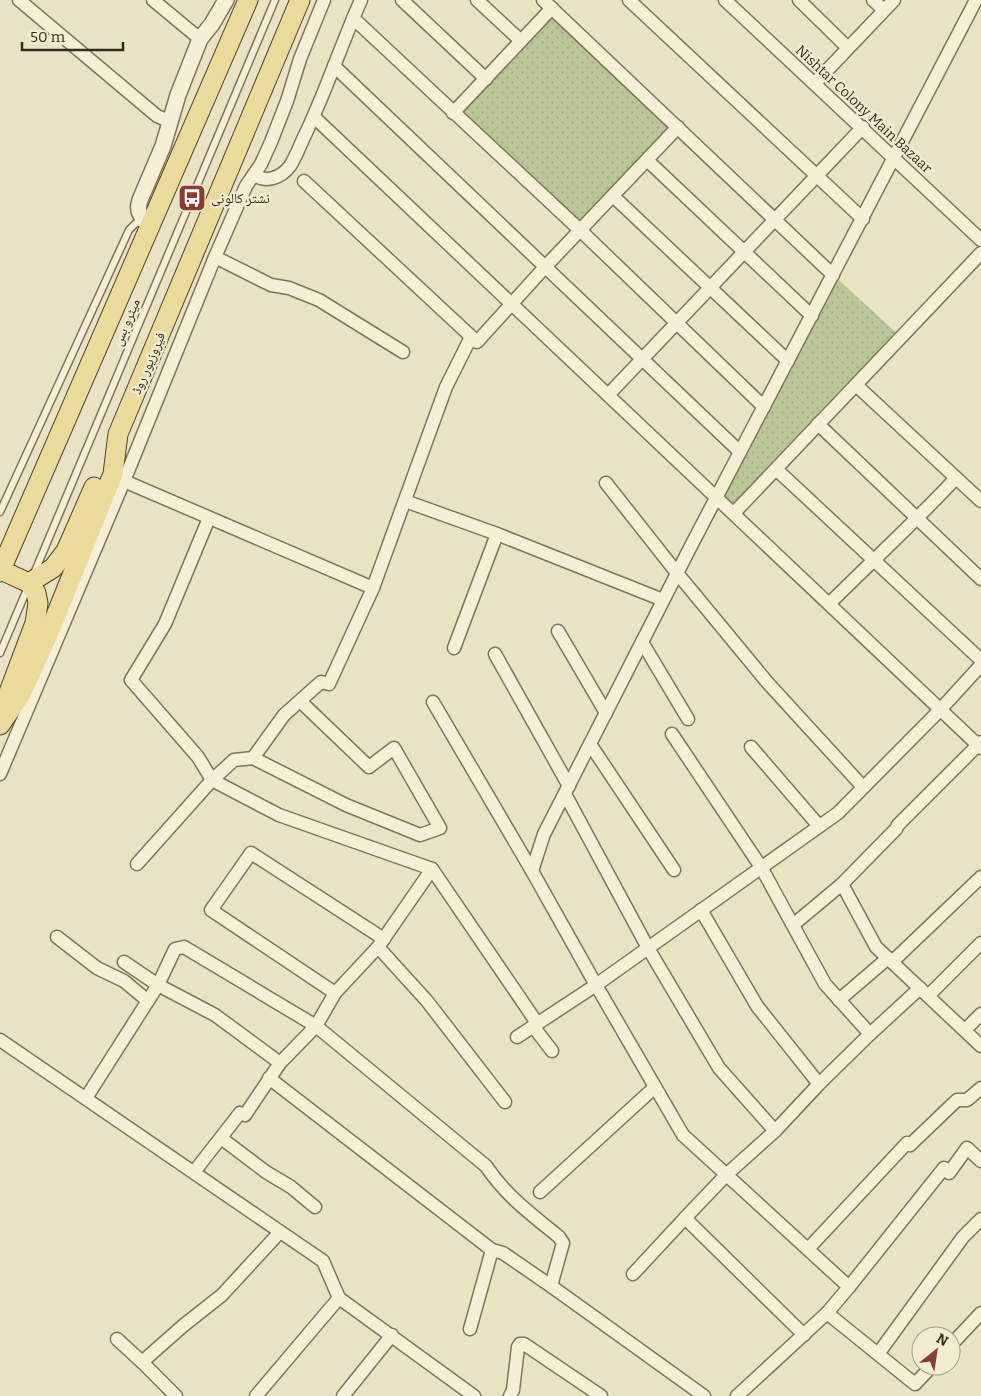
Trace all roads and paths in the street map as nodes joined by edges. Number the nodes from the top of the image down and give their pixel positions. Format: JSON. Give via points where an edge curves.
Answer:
{"nodes":[{"id":1,"x":19,"y":0,"type":"edge"},
{"id":2,"x":153,"y":0,"type":"edge"},
{"id":3,"x":226,"y":0,"type":"edge"},
{"id":4,"x":248,"y":0,"type":"edge"},
{"id":5,"x":275,"y":0,"type":"edge"},
{"id":6,"x":300,"y":0,"type":"edge"},
{"id":7,"x":324,"y":0,"type":"edge"},
{"id":8,"x":360,"y":0,"type":"edge"},
{"id":9,"x":402,"y":0,"type":"edge"},
{"id":10,"x":477,"y":0,"type":"edge"},
{"id":11,"x":629,"y":0,"type":"edge"},
{"id":12,"x":725,"y":0,"type":"edge"},
{"id":13,"x":799,"y":0,"type":"edge"},
{"id":14,"x":873,"y":0,"type":"edge"},
{"id":15,"x":894,"y":0,"type":"edge"},
{"id":16,"x":976,"y":0,"type":"edge"},
{"id":17,"x":548,"y":4,"type":"edge"},
{"id":18,"x":884,"y":10,"type":"junction"},
{"id":19,"x":352,"y":18,"type":"junction"},
{"id":20,"x":200,"y":39,"type":"junction"},
{"id":21,"x":521,"y":41,"type":"junction"},
{"id":22,"x":848,"y":48,"type":"junction"},
{"id":23,"x":334,"y":66,"type":"junction"},
{"id":24,"x":486,"y":78,"type":"junction"},
{"id":25,"x":815,"y":83,"type":"junction"},
{"id":26,"x":453,"y":113,"type":"junction"},
{"id":27,"x":314,"y":117,"type":"junction"},
{"id":28,"x":171,"y":122,"type":"junction"},
{"id":29,"x":862,"y":127,"type":"junction"},
{"id":30,"x":678,"y":128,"type":"junction"},
{"id":31,"x":895,"y":158,"type":"junction"},
{"id":32,"x":647,"y":160,"type":"junction"},
{"id":33,"x":254,"y":174,"type":"junction"},
{"id":34,"x":816,"y":176,"type":"junction"},
{"id":35,"x":304,"y":180,"type":"dead end"},
{"id":36,"x":613,"y":196,"type":"junction"},
{"id":37,"x":863,"y":219,"type":"junction"},
{"id":38,"x":776,"y":220,"type":"junction"},
{"id":39,"x":150,"y":224,"type":"junction"},
{"id":40,"x":581,"y":231,"type":"junction"},
{"id":41,"x":981,"y":240,"type":"edge"},
{"id":42,"x":744,"y":252,"type":"junction"},
{"id":43,"x":981,"y":253,"type":"edge"},
{"id":44,"x":215,"y":257,"type":"junction"},
{"id":45,"x":545,"y":267,"type":"junction"},
{"id":46,"x":834,"y":275,"type":"junction"},
{"id":47,"x":711,"y":288,"type":"junction"},
{"id":48,"x":511,"y":304,"type":"junction"},
{"id":49,"x":169,"y":314,"type":"junction"},
{"id":50,"x":812,"y":316,"type":"junction"},
{"id":51,"x":189,"y":322,"type":"junction"},
{"id":52,"x":676,"y":323,"type":"junction"},
{"id":53,"x":471,"y":337,"type":"junction"},
{"id":54,"x":403,"y":352,"type":"dead end"},
{"id":55,"x":642,"y":359,"type":"junction"},
{"id":56,"x":788,"y":361,"type":"junction"},
{"id":57,"x":856,"y":385,"type":"junction"},
{"id":58,"x":608,"y":395,"type":"junction"},
{"id":59,"x":764,"y":407,"type":"junction"},
{"id":60,"x":818,"y":424,"type":"junction"},
{"id":61,"x":118,"y":434,"type":"junction"},
{"id":62,"x":740,"y":452,"type":"junction"},
{"id":63,"x":776,"y":469,"type":"junction"},
{"id":64,"x":956,"y":478,"type":"junction"},
{"id":65,"x":124,"y":481,"type":"junction"},
{"id":66,"x":606,"y":483,"type":"dead end"},
{"id":67,"x":717,"y":497,"type":"junction"},
{"id":68,"x":405,"y":501,"type":"junction"},
{"id":69,"x":981,"y":501,"type":"edge"},
{"id":70,"x":0,"y":512,"type":"edge"},
{"id":71,"x":734,"y":513,"type":"junction"},
{"id":72,"x":209,"y":518,"type":"junction"},
{"id":73,"x":918,"y":519,"type":"junction"},
{"id":74,"x":497,"y":534,"type":"junction"},
{"id":75,"x":873,"y":560,"type":"junction"},
{"id":76,"x":0,"y":571,"type":"edge"},
{"id":77,"x":677,"y":573,"type":"junction"},
{"id":78,"x":981,"y":579,"type":"edge"},
{"id":79,"x":29,"y":583,"type":"junction"},
{"id":80,"x":374,"y":588,"type":"junction"},
{"id":81,"x":663,"y":600,"type":"junction"},
{"id":82,"x":829,"y":604,"type":"junction"},
{"id":83,"x":558,"y":631,"type":"dead end"},
{"id":84,"x":642,"y":642,"type":"junction"},
{"id":85,"x":454,"y":648,"type":"dead end"},
{"id":86,"x":0,"y":653,"type":"edge"},
{"id":87,"x":495,"y":654,"type":"dead end"},
{"id":88,"x":981,"y":660,"type":"edge"},
{"id":89,"x":981,"y":665,"type":"edge"},
{"id":90,"x":300,"y":701,"type":"junction"},
{"id":91,"x":433,"y":702,"type":"dead end"},
{"id":92,"x":940,"y":710,"type":"junction"},
{"id":93,"x":606,"y":713,"type":"junction"},
{"id":94,"x":688,"y":719,"type":"dead end"},
{"id":95,"x":1,"y":724,"type":"edge"},
{"id":96,"x":672,"y":734,"type":"dead end"},
{"id":97,"x":590,"y":744,"type":"junction"},
{"id":98,"x":980,"y":745,"type":"edge"},
{"id":99,"x":751,"y":747,"type":"dead end"},
{"id":100,"x":253,"y":758,"type":"junction"},
{"id":101,"x":0,"y":774,"type":"edge"},
{"id":102,"x":212,"y":780,"type":"junction"},
{"id":103,"x":863,"y":787,"type":"junction"},
{"id":104,"x":567,"y":790,"type":"junction"},
{"id":105,"x":819,"y":826,"type":"junction"},
{"id":106,"x":137,"y":864,"type":"dead end"},
{"id":107,"x":760,"y":868,"type":"junction"},
{"id":108,"x":432,"y":869,"type":"junction"},
{"id":109,"x":674,"y":870,"type":"dead end"},
{"id":110,"x":532,"y":871,"type":"junction"},
{"id":111,"x":981,"y":877,"type":"edge"},
{"id":112,"x":842,"y":884,"type":"junction"},
{"id":113,"x":701,"y":910,"type":"junction"},
{"id":114,"x":793,"y":926,"type":"junction"},
{"id":115,"x":57,"y":937,"type":"dead end"},
{"id":116,"x":981,"y":942,"type":"edge"},
{"id":117,"x":381,"y":943,"type":"junction"},
{"id":118,"x":648,"y":948,"type":"junction"},
{"id":119,"x":890,"y":960,"type":"junction"},
{"id":120,"x":124,"y":962,"type":"dead end"},
{"id":121,"x":158,"y":985,"type":"junction"},
{"id":122,"x":596,"y":985,"type":"junction"},
{"id":123,"x":924,"y":992,"type":"junction"},
{"id":124,"x":336,"y":993,"type":"junction"},
{"id":125,"x":839,"y":1000,"type":"junction"},
{"id":126,"x":148,"y":1001,"type":"junction"},
{"id":127,"x":981,"y":1014,"type":"edge"},
{"id":128,"x":535,"y":1025,"type":"junction"},
{"id":129,"x":316,"y":1026,"type":"junction"},
{"id":130,"x":965,"y":1030,"type":"junction"},
{"id":131,"x":870,"y":1034,"type":"junction"},
{"id":132,"x":517,"y":1037,"type":"dead end"},
{"id":133,"x":0,"y":1040,"type":"edge"},
{"id":134,"x":981,"y":1046,"type":"edge"},
{"id":135,"x":552,"y":1051,"type":"dead end"},
{"id":136,"x":280,"y":1063,"type":"junction"},
{"id":137,"x":270,"y":1078,"type":"junction"},
{"id":138,"x":818,"y":1084,"type":"junction"},
{"id":139,"x":656,"y":1087,"type":"junction"},
{"id":140,"x":981,"y":1088,"type":"edge"},
{"id":141,"x":86,"y":1098,"type":"junction"},
{"id":142,"x":505,"y":1102,"type":"dead end"},
{"id":143,"x":775,"y":1131,"type":"junction"},
{"id":144,"x":221,"y":1138,"type":"junction"},
{"id":145,"x":981,"y":1161,"type":"edge"},
{"id":146,"x":194,"y":1172,"type":"junction"},
{"id":147,"x":726,"y":1174,"type":"junction"},
{"id":148,"x":540,"y":1192,"type":"dead end"},
{"id":149,"x":314,"y":1207,"type":"dead end"},
{"id":150,"x":685,"y":1218,"type":"junction"},
{"id":151,"x":981,"y":1218,"type":"edge"},
{"id":152,"x":280,"y":1232,"type":"junction"},
{"id":153,"x":808,"y":1248,"type":"junction"},
{"id":154,"x":492,"y":1250,"type":"junction"},
{"id":155,"x":633,"y":1274,"type":"dead end"},
{"id":156,"x":551,"y":1286,"type":"junction"},
{"id":157,"x":849,"y":1287,"type":"junction"},
{"id":158,"x":339,"y":1298,"type":"junction"},
{"id":159,"x":827,"y":1313,"type":"junction"},
{"id":160,"x":981,"y":1313,"type":"edge"},
{"id":161,"x":470,"y":1329,"type":"dead end"},
{"id":162,"x":961,"y":1334,"type":"edge"},
{"id":163,"x":804,"y":1335,"type":"junction"},
{"id":164,"x":392,"y":1336,"type":"junction"},
{"id":165,"x":116,"y":1339,"type":"dead end"},
{"id":166,"x":878,"y":1354,"type":"junction"},
{"id":167,"x":142,"y":1362,"type":"junction"},
{"id":168,"x":923,"y":1376,"type":"edge"},
{"id":169,"x":176,"y":1396,"type":"edge"},
{"id":170,"x":256,"y":1396,"type":"edge"},
{"id":171,"x":343,"y":1396,"type":"edge"},
{"id":172,"x":474,"y":1396,"type":"edge"},
{"id":173,"x":510,"y":1396,"type":"edge"},
{"id":174,"x":600,"y":1396,"type":"edge"},
{"id":175,"x":704,"y":1396,"type":"edge"},
{"id":176,"x":737,"y":1396,"type":"edge"}],
"edges":[{"from":1,"to":28,"type":"street","via":[[157,116]]},
{"from":2,"to":20,"type":"street"},
{"from":3,"to":20,"type":"street"},
{"from":4,"to":39,"type":"main road"},
{"from":5,"to":79,"type":"lane","name":"میٹرو بس"},
{"from":6,"to":49,"type":"main road","name":"فیروزپور روڈ"},
{"from":7,"to":33,"type":"street","via":[[280,121]]},
{"from":8,"to":19,"type":"street"},
{"from":9,"to":24,"type":"street"},
{"from":10,"to":21,"type":"street"},
{"from":11,"to":34,"type":"street"},
{"from":12,"to":25,"type":"street","name":"Nishtar Colony Main Bazaar"},
{"from":13,"to":22,"type":"street"},
{"from":14,"to":18,"type":"street"},
{"from":15,"to":18,"type":"street"},
{"from":16,"to":31,"type":"street"},
{"from":17,"to":21,"type":"street"},
{"from":17,"to":30,"type":"street"},
{"from":18,"to":22,"type":"street"},
{"from":19,"to":23,"type":"street"},
{"from":19,"to":26,"type":"street"},
{"from":20,"to":28,"type":"street"},
{"from":21,"to":24,"type":"street"},
{"from":22,"to":25,"type":"street"},
{"from":23,"to":27,"type":"street"},
{"from":23,"to":45,"type":"street"},
{"from":24,"to":26,"type":"street"},
{"from":25,"to":29,"type":"street","name":"Nishtar Colony Main Bazaar"},
{"from":26,"to":40,"type":"street"},
{"from":27,"to":33,"type":"street","via":[[290,166],[282,174],[261,180]]},
{"from":27,"to":48,"type":"street"},
{"from":28,"to":39,"type":"street","via":[[138,207],[142,218]]},
{"from":29,"to":31,"type":"street","name":"Nishtar Colony Main Bazaar"},
{"from":29,"to":34,"type":"street"},
{"from":30,"to":32,"type":"street"},
{"from":30,"to":38,"type":"street"},
{"from":31,"to":37,"type":"street"},
{"from":31,"to":41,"type":"street","name":"Nishtar Colony Main Bazaar"},
{"from":32,"to":36,"type":"street"},
{"from":32,"to":42,"type":"street"},
{"from":33,"to":44,"type":"street"},
{"from":34,"to":37,"type":"street"},
{"from":34,"to":38,"type":"street"},
{"from":35,"to":53,"type":"street"},
{"from":36,"to":40,"type":"street"},
{"from":36,"to":47,"type":"street"},
{"from":37,"to":46,"type":"street"},
{"from":38,"to":42,"type":"street"},
{"from":38,"to":46,"type":"street"},
{"from":39,"to":70,"type":"lane","via":[[136,223],[129,230]]},
{"from":39,"to":76,"type":"main road"},
{"from":40,"to":45,"type":"street"},
{"from":40,"to":52,"type":"street"},
{"from":42,"to":47,"type":"street"},
{"from":42,"to":50,"type":"street"},
{"from":43,"to":57,"type":"street"},
{"from":44,"to":51,"type":"street"},
{"from":44,"to":54,"type":"street","via":[[272,285],[319,300]]},
{"from":45,"to":48,"type":"street"},
{"from":45,"to":55,"type":"street"},
{"from":46,"to":50,"type":"street"},
{"from":47,"to":52,"type":"street"},
{"from":47,"to":56,"type":"street"},
{"from":48,"to":53,"type":"street","via":[[477,342]]},
{"from":48,"to":58,"type":"street"},
{"from":49,"to":51,"type":"street"},
{"from":49,"to":61,"type":"main road","name":"فیروزپور روڈ"},
{"from":50,"to":56,"type":"street"},
{"from":51,"to":65,"type":"street"},
{"from":52,"to":55,"type":"street"},
{"from":52,"to":59,"type":"street"},
{"from":53,"to":68,"type":"street","via":[[446,387]]},
{"from":55,"to":58,"type":"street"},
{"from":55,"to":62,"type":"street"},
{"from":56,"to":59,"type":"street"},
{"from":57,"to":60,"type":"street"},
{"from":57,"to":64,"type":"street"},
{"from":58,"to":67,"type":"street"},
{"from":59,"to":62,"type":"street"},
{"from":60,"to":63,"type":"street"},
{"from":60,"to":73,"type":"street"},
{"from":61,"to":79,"type":"main road","via":[[66,551],[52,568]]},
{"from":61,"to":95,"type":"main road","name":"فیروزپور روڈ","via":[[113,474],[50,630],[21,694]]},
{"from":62,"to":67,"type":"street"},
{"from":63,"to":71,"type":"street"},
{"from":63,"to":75,"type":"street"},
{"from":64,"to":69,"type":"street"},
{"from":64,"to":73,"type":"street"},
{"from":65,"to":72,"type":"street"},
{"from":65,"to":101,"type":"street"},
{"from":66,"to":77,"type":"street"},
{"from":67,"to":71,"type":"street"},
{"from":67,"to":77,"type":"street"},
{"from":68,"to":74,"type":"street"},
{"from":68,"to":80,"type":"street"},
{"from":71,"to":82,"type":"street"},
{"from":72,"to":80,"type":"street"},
{"from":72,"to":102,"type":"street","via":[[165,624],[131,680],[198,757]]},
{"from":73,"to":75,"type":"street"},
{"from":73,"to":78,"type":"street"},
{"from":74,"to":81,"type":"street"},
{"from":74,"to":85,"type":"street"},
{"from":75,"to":82,"type":"street"},
{"from":75,"to":88,"type":"street"},
{"from":76,"to":79,"type":"main road"},
{"from":77,"to":81,"type":"street"},
{"from":77,"to":103,"type":"street","via":[[767,682]]},
{"from":79,"to":86,"type":"lane","name":"میٹرو بس"},
{"from":79,"to":95,"type":"main road","via":[[36,593],[38,611],[9,690]]},
{"from":80,"to":90,"type":"street","via":[[329,684],[321,682]]},
{"from":81,"to":84,"type":"street"},
{"from":82,"to":92,"type":"street"},
{"from":83,"to":93,"type":"street"},
{"from":84,"to":93,"type":"street"},
{"from":84,"to":94,"type":"street"},
{"from":87,"to":104,"type":"street"},
{"from":89,"to":92,"type":"street"},
{"from":90,"to":100,"type":"street","via":[[284,715]]},
{"from":90,"to":100,"type":"street","via":[[369,767],[394,748],[440,828],[420,835],[346,805]]},
{"from":91,"to":110,"type":"street"},
{"from":92,"to":98,"type":"street"},
{"from":92,"to":103,"type":"street"},
{"from":93,"to":97,"type":"street"},
{"from":96,"to":107,"type":"street"},
{"from":97,"to":104,"type":"street"},
{"from":97,"to":109,"type":"street"},
{"from":98,"to":112,"type":"street"},
{"from":99,"to":105,"type":"street"},
{"from":100,"to":102,"type":"street","via":[[234,760]]},
{"from":102,"to":106,"type":"street"},
{"from":102,"to":108,"type":"street","via":[[279,816]]},
{"from":103,"to":105,"type":"street","via":[[838,813]]},
{"from":104,"to":110,"type":"street","via":[[544,834]]},
{"from":104,"to":118,"type":"street"},
{"from":105,"to":107,"type":"street"},
{"from":107,"to":113,"type":"street"},
{"from":107,"to":114,"type":"street"},
{"from":108,"to":117,"type":"street"},
{"from":108,"to":128,"type":"street"},
{"from":110,"to":122,"type":"street"},
{"from":111,"to":119,"type":"street"},
{"from":112,"to":114,"type":"street"},
{"from":112,"to":119,"type":"street","via":[[876,947]]},
{"from":113,"to":118,"type":"street"},
{"from":113,"to":138,"type":"street","via":[[757,1006]]},
{"from":114,"to":125,"type":"street","via":[[824,984]]},
{"from":115,"to":126,"type":"street","via":[[97,968],[124,981]]},
{"from":116,"to":123,"type":"street"},
{"from":117,"to":124,"type":"street"},
{"from":117,"to":124,"type":"street","via":[[251,854],[211,910]]},
{"from":117,"to":142,"type":"street"},
{"from":118,"to":122,"type":"street"},
{"from":118,"to":143,"type":"street","via":[[719,1068]]},
{"from":119,"to":123,"type":"street"},
{"from":119,"to":125,"type":"street"},
{"from":120,"to":121,"type":"street"},
{"from":121,"to":126,"type":"street"},
{"from":121,"to":129,"type":"street","via":[[175,949],[184,947]]},
{"from":121,"to":136,"type":"street","via":[[214,1015]]},
{"from":122,"to":128,"type":"street"},
{"from":122,"to":139,"type":"street"},
{"from":123,"to":130,"type":"street"},
{"from":123,"to":131,"type":"street"},
{"from":124,"to":129,"type":"street"},
{"from":125,"to":131,"type":"street"},
{"from":126,"to":141,"type":"street"},
{"from":127,"to":130,"type":"street"},
{"from":128,"to":132,"type":"street"},
{"from":128,"to":135,"type":"street"},
{"from":129,"to":136,"type":"street"},
{"from":129,"to":156,"type":"street","via":[[486,1166],[516,1203],[559,1237],[563,1243]]},
{"from":130,"to":134,"type":"street"},
{"from":131,"to":138,"type":"street"},
{"from":133,"to":141,"type":"street"},
{"from":136,"to":137,"type":"street"},
{"from":137,"to":144,"type":"street","via":[[245,1115],[240,1113]]},
{"from":137,"to":154,"type":"street"},
{"from":138,"to":143,"type":"street"},
{"from":139,"to":147,"type":"street","via":[[683,1135]]},
{"from":139,"to":148,"type":"street"},
{"from":140,"to":153,"type":"street","via":[[967,1100],[957,1100],[910,1145],[907,1143]]},
{"from":141,"to":146,"type":"street"},
{"from":143,"to":147,"type":"street"},
{"from":144,"to":146,"type":"street"},
{"from":144,"to":149,"type":"street"},
{"from":145,"to":157,"type":"street","via":[[967,1148],[949,1173],[944,1168]]},
{"from":146,"to":152,"type":"street"},
{"from":147,"to":150,"type":"street"},
{"from":147,"to":153,"type":"street"},
{"from":150,"to":155,"type":"street"},
{"from":150,"to":163,"type":"street"},
{"from":151,"to":166,"type":"street","via":[[963,1237]]},
{"from":152,"to":158,"type":"street","via":[[323,1261]]},
{"from":152,"to":167,"type":"street","via":[[222,1295]]},
{"from":153,"to":157,"type":"street"},
{"from":154,"to":156,"type":"street","via":[[503,1253]]},
{"from":154,"to":161,"type":"street"},
{"from":156,"to":175,"type":"street"},
{"from":157,"to":159,"type":"street"},
{"from":158,"to":164,"type":"street"},
{"from":158,"to":170,"type":"street"},
{"from":159,"to":163,"type":"street"},
{"from":159,"to":166,"type":"street"},
{"from":160,"to":162,"type":"street"},
{"from":163,"to":176,"type":"street"},
{"from":164,"to":171,"type":"street"},
{"from":164,"to":172,"type":"street"},
{"from":165,"to":167,"type":"street"},
{"from":166,"to":168,"type":"street","via":[[915,1384]]},
{"from":167,"to":169,"type":"street"},
{"from":173,"to":174,"type":"street","via":[[518,1347],[524,1344]]}]}
